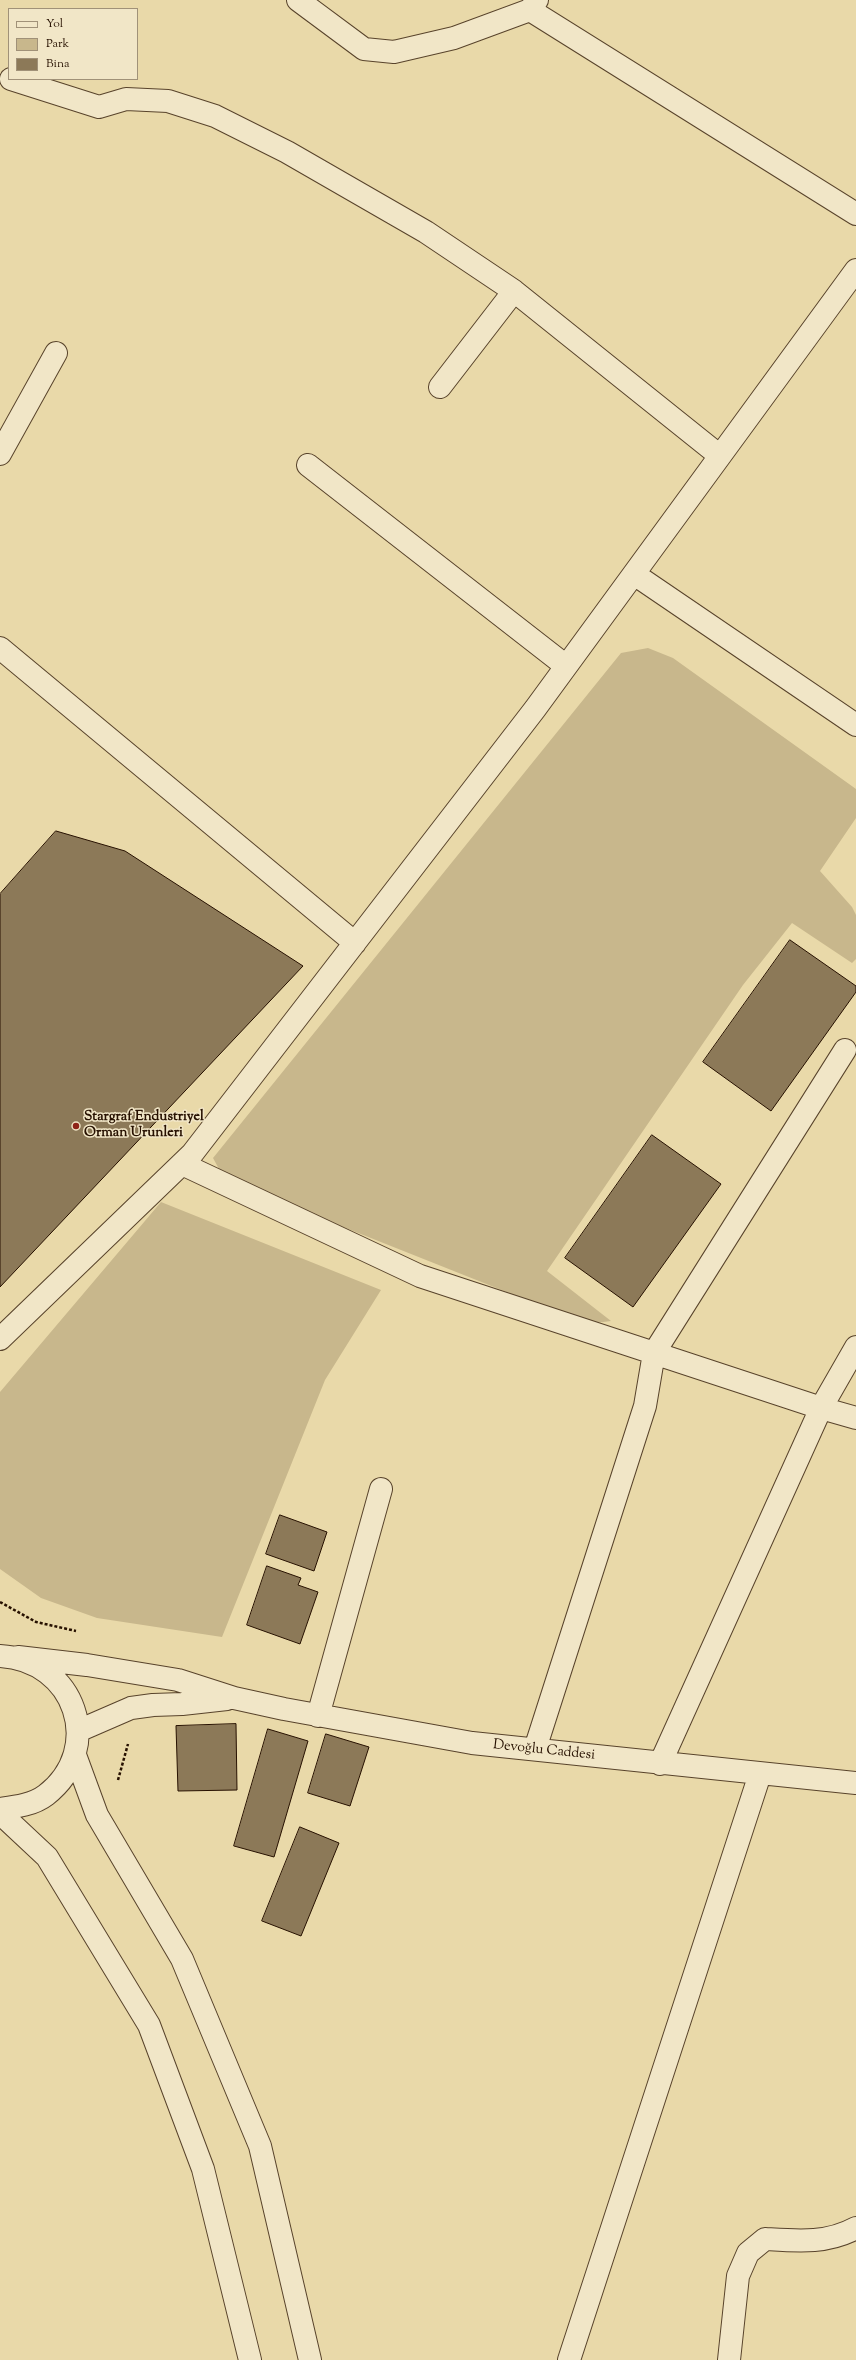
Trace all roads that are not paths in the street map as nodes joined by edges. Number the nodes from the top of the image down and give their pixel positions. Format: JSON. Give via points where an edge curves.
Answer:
{"nodes":[{"id":1,"x":298,"y":0,"type":"edge"},
{"id":2,"x":534,"y":5,"type":"edge"},
{"id":3,"x":13,"y":80,"type":"edge"},
{"id":4,"x":856,"y":214,"type":"edge"},
{"id":5,"x":856,"y":270,"type":"edge"},
{"id":6,"x":514,"y":291,"type":"junction"},
{"id":7,"x":56,"y":353,"type":"dead end"},
{"id":8,"x":440,"y":386,"type":"dead end"},
{"id":9,"x":0,"y":454,"type":"edge"},
{"id":10,"x":720,"y":456,"type":"junction"},
{"id":11,"x":308,"y":465,"type":"dead end"},
{"id":12,"x":634,"y":574,"type":"junction"},
{"id":13,"x":0,"y":648,"type":"edge"},
{"id":14,"x":566,"y":666,"type":"junction"},
{"id":15,"x":856,"y":725,"type":"edge"},
{"id":16,"x":354,"y":943,"type":"junction"},
{"id":17,"x":845,"y":1050,"type":"dead end"},
{"id":18,"x":182,"y":1164,"type":"junction"},
{"id":19,"x":0,"y":1340,"type":"edge"},
{"id":20,"x":856,"y":1347,"type":"edge"},
{"id":21,"x":654,"y":1353,"type":"junction"},
{"id":22,"x":821,"y":1408,"type":"junction"},
{"id":23,"x":856,"y":1418,"type":"edge"},
{"id":24,"x":381,"y":1489,"type":"dead end"},
{"id":25,"x":9,"y":1656,"type":"edge"},
{"id":26,"x":234,"y":1698,"type":"junction"},
{"id":27,"x":318,"y":1716,"type":"junction"},
{"id":28,"x":78,"y":1731,"type":"junction"},
{"id":29,"x":535,"y":1749,"type":"junction"},
{"id":30,"x":75,"y":1755,"type":"junction"},
{"id":31,"x":660,"y":1764,"type":"junction"},
{"id":32,"x":760,"y":1774,"type":"junction"},
{"id":33,"x":856,"y":1783,"type":"edge"},
{"id":34,"x":0,"y":1809,"type":"edge"},
{"id":35,"x":0,"y":1812,"type":"edge"},
{"id":36,"x":856,"y":2228,"type":"edge"},
{"id":37,"x":250,"y":2360,"type":"edge"},
{"id":38,"x":310,"y":2360,"type":"edge"},
{"id":39,"x":569,"y":2360,"type":"edge"},
{"id":40,"x":729,"y":2360,"type":"edge"}],
"edges":[{"from":1,"to":2,"type":"street","via":[[364,49],[394,52],[454,38]]},
{"from":2,"to":4,"type":"street"},
{"from":3,"to":6,"type":"street","via":[[99,107],[126,99],[151,99],[168,101],[215,116],[287,152],[413,224]]},
{"from":5,"to":10,"type":"street"},
{"from":6,"to":8,"type":"street"},
{"from":6,"to":10,"type":"street"},
{"from":7,"to":9,"type":"street"},
{"from":10,"to":12,"type":"street"},
{"from":11,"to":14,"type":"street"},
{"from":12,"to":14,"type":"street"},
{"from":12,"to":15,"type":"street"},
{"from":13,"to":16,"type":"street"},
{"from":14,"to":16,"type":"street"},
{"from":16,"to":18,"type":"street"},
{"from":17,"to":21,"type":"street"},
{"from":18,"to":19,"type":"street"},
{"from":18,"to":21,"type":"street","via":[[420,1276]]},
{"from":20,"to":22,"type":"street"},
{"from":21,"to":22,"type":"street"},
{"from":21,"to":29,"type":"street","via":[[645,1406]]},
{"from":22,"to":23,"type":"street"},
{"from":22,"to":31,"type":"street"},
{"from":24,"to":27,"type":"street"},
{"from":25,"to":26,"type":"street","via":[[87,1665],[178,1680]]},
{"from":25,"to":28,"type":"street","via":[[41,1667],[60,1684],[73,1705]]},
{"from":26,"to":27,"type":"street","name":"Devoğlu Caddesi"},
{"from":26,"to":28,"type":"street","via":[[131,1708]]},
{"from":27,"to":29,"type":"street","name":"Devoğlu Caddesi","via":[[472,1743]]},
{"from":28,"to":30,"type":"street"},
{"from":29,"to":31,"type":"street","name":"Devoğlu Caddesi"},
{"from":30,"to":34,"type":"street","via":[[63,1778],[45,1796],[22,1806]]},
{"from":30,"to":38,"type":"street","via":[[97,1815],[182,1959],[260,2146]]},
{"from":31,"to":32,"type":"street","name":"Devoğlu Caddesi"},
{"from":32,"to":33,"type":"street","name":"Devoğlu Caddesi"},
{"from":32,"to":39,"type":"street"},
{"from":35,"to":37,"type":"street","via":[[47,1857],[149,2025],[203,2170]]},
{"from":36,"to":40,"type":"street","via":[[843,2235],[810,2242],[765,2239],[748,2252],[738,2276]]}]}
